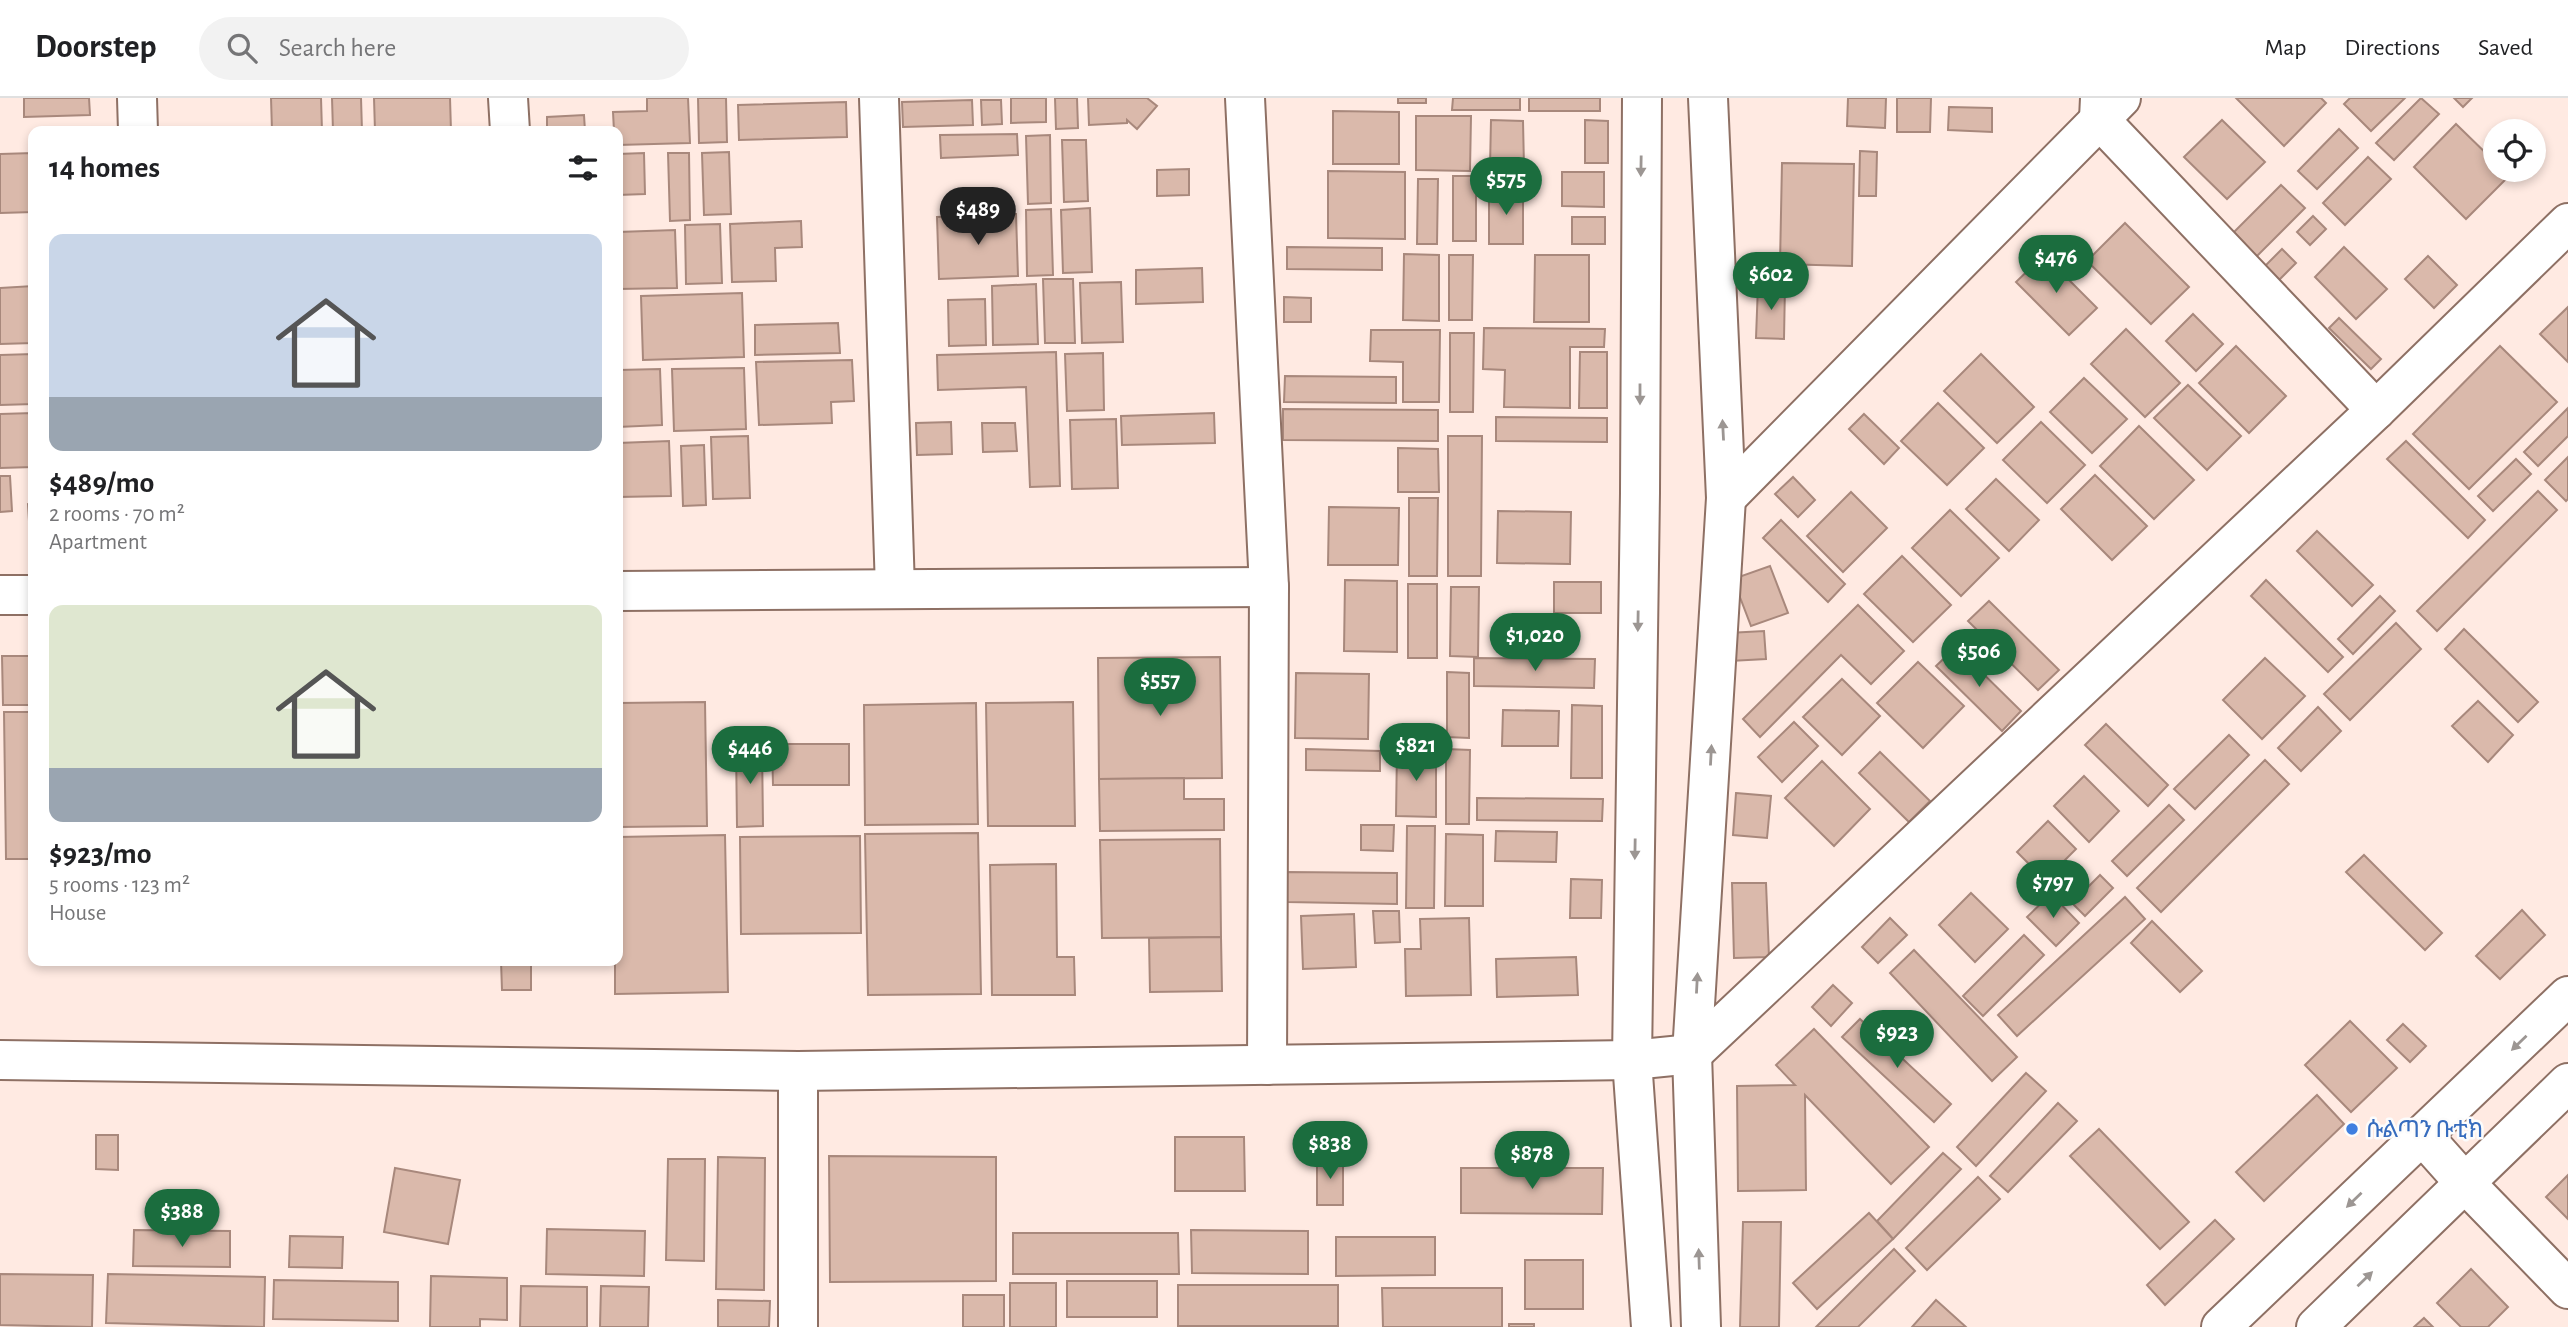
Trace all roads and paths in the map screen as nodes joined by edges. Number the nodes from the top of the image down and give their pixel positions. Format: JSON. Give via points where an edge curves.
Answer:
{"nodes":[{"id":1,"x":137,"y":98,"type":"edge"},
{"id":2,"x":508,"y":98,"type":"edge"},
{"id":3,"x":879,"y":98,"type":"edge"},
{"id":4,"x":1245,"y":98,"type":"edge"},
{"id":5,"x":1642,"y":98,"type":"edge"},
{"id":6,"x":1708,"y":98,"type":"edge"},
{"id":7,"x":2106,"y":105,"type":"edge"},
{"id":8,"x":138,"y":126,"type":"edge"},
{"id":9,"x":510,"y":126,"type":"edge"},
{"id":10,"x":2568,"y":223,"type":"edge"},
{"id":11,"x":2376,"y":410,"type":"junction"},
{"id":12,"x":1726,"y":498,"type":"junction"},
{"id":13,"x":1269,"y":587,"type":"junction"},
{"id":14,"x":895,"y":589,"type":"junction"},
{"id":15,"x":623,"y":591,"type":"edge"},
{"id":16,"x":0,"y":595,"type":"edge"},
{"id":17,"x":28,"y":595,"type":"edge"},
{"id":18,"x":2568,"y":996,"type":"edge"},
{"id":19,"x":1692,"y":1054,"type":"junction"},
{"id":20,"x":0,"y":1060,"type":"edge"},
{"id":21,"x":1632,"y":1060,"type":"junction"},
{"id":22,"x":1268,"y":1065,"type":"junction"},
{"id":23,"x":798,"y":1071,"type":"junction"},
{"id":24,"x":2568,"y":1083,"type":"edge"},
{"id":25,"x":2423,"y":1135,"type":"junction"},
{"id":26,"x":2464,"y":1182,"type":"junction"},
{"id":27,"x":2568,"y":1289,"type":"edge"},
{"id":28,"x":798,"y":1327,"type":"edge"},
{"id":29,"x":1651,"y":1327,"type":"edge"},
{"id":30,"x":1701,"y":1327,"type":"edge"},
{"id":31,"x":2221,"y":1327,"type":"edge"},
{"id":32,"x":2316,"y":1327,"type":"edge"}],
"edges":[{"from":1,"to":8,"type":"street"},
{"from":2,"to":9,"type":"street"},
{"from":3,"to":14,"type":"street"},
{"from":4,"to":13,"type":"street"},
{"from":5,"to":21,"type":"street","one_way":true},
{"from":12,"to":6,"type":"street","one_way":true},
{"from":7,"to":11,"type":"street"},
{"from":7,"to":12,"type":"street"},
{"from":10,"to":11,"type":"street"},
{"from":11,"to":19,"type":"street"},
{"from":19,"to":12,"type":"street","one_way":true},
{"from":13,"to":14,"type":"street"},
{"from":13,"to":22,"type":"street"},
{"from":14,"to":15,"type":"street"},
{"from":16,"to":17,"type":"street"},
{"from":18,"to":25,"type":"street","one_way":true},
{"from":19,"to":21,"type":"street"},
{"from":30,"to":19,"type":"street","one_way":true},
{"from":20,"to":23,"type":"street"},
{"from":21,"to":22,"type":"street"},
{"from":21,"to":29,"type":"street"},
{"from":22,"to":23,"type":"street"},
{"from":23,"to":28,"type":"street"},
{"from":24,"to":26,"type":"street"},
{"from":25,"to":26,"type":"street"},
{"from":25,"to":31,"type":"street","one_way":true},
{"from":26,"to":27,"type":"street"},
{"from":32,"to":26,"type":"street","one_way":true}]}
